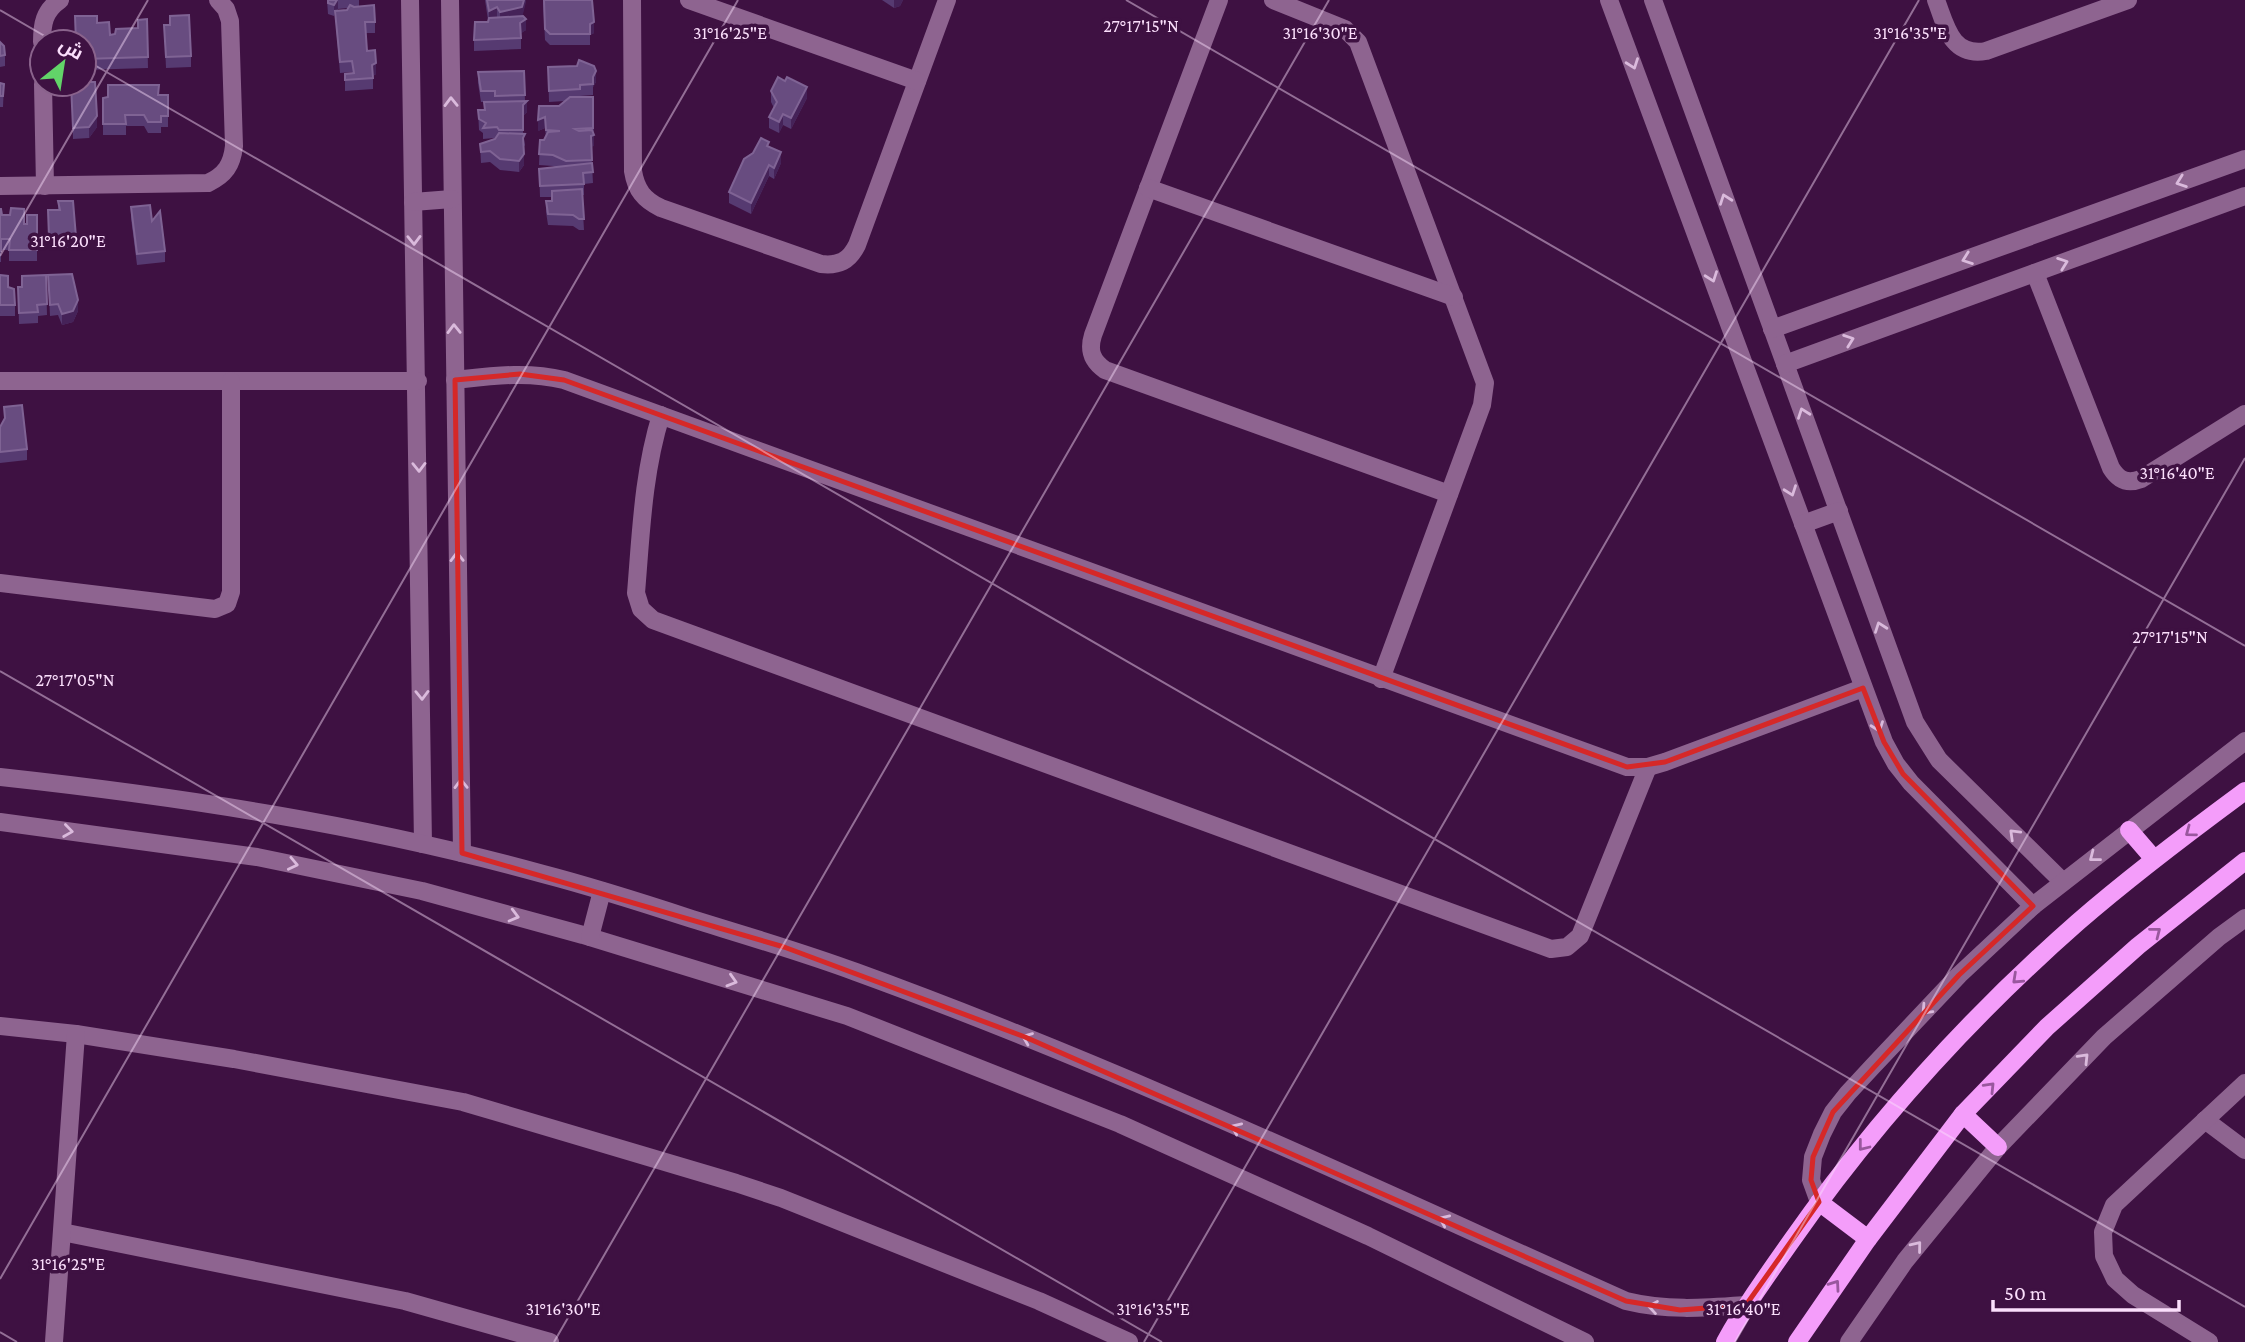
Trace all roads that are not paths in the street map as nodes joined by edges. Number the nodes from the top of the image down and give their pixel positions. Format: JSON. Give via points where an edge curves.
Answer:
{"nodes":[{"id":1,"x":60,"y":0,"type":"edge"},
{"id":2,"x":218,"y":0,"type":"edge"},
{"id":3,"x":410,"y":0,"type":"edge"},
{"id":4,"x":450,"y":0,"type":"edge"},
{"id":5,"x":632,"y":0,"type":"edge"},
{"id":6,"x":690,"y":0,"type":"edge"},
{"id":7,"x":947,"y":0,"type":"edge"},
{"id":8,"x":1219,"y":0,"type":"edge"},
{"id":9,"x":1273,"y":0,"type":"edge"},
{"id":10,"x":1609,"y":0,"type":"edge"},
{"id":11,"x":1653,"y":0,"type":"edge"},
{"id":12,"x":1936,"y":0,"type":"edge"},
{"id":13,"x":2128,"y":0,"type":"edge"},
{"id":14,"x":42,"y":28,"type":"edge"},
{"id":15,"x":918,"y":81,"type":"junction"},
{"id":16,"x":43,"y":98,"type":"edge"},
{"id":17,"x":2245,"y":159,"type":"edge"},
{"id":18,"x":0,"y":186,"type":"edge"},
{"id":19,"x":45,"y":186,"type":"junction"},
{"id":20,"x":1148,"y":188,"type":"junction"},
{"id":21,"x":2245,"y":196,"type":"edge"},
{"id":22,"x":452,"y":199,"type":"junction"},
{"id":23,"x":413,"y":202,"type":"junction"},
{"id":24,"x":2035,"y":273,"type":"junction"},
{"id":25,"x":1454,"y":297,"type":"junction"},
{"id":26,"x":1772,"y":329,"type":"junction"},
{"id":27,"x":1785,"y":364,"type":"junction"},
{"id":28,"x":455,"y":380,"type":"junction"},
{"id":29,"x":0,"y":381,"type":"edge"},
{"id":30,"x":231,"y":381,"type":"junction"},
{"id":31,"x":418,"y":381,"type":"junction"},
{"id":32,"x":2245,"y":414,"type":"edge"},
{"id":33,"x":661,"y":415,"type":"junction"},
{"id":34,"x":1450,"y":494,"type":"junction"},
{"id":35,"x":1839,"y":511,"type":"junction"},
{"id":36,"x":1803,"y":524,"type":"junction"},
{"id":37,"x":0,"y":583,"type":"edge"},
{"id":38,"x":1381,"y":679,"type":"junction"},
{"id":39,"x":1863,"y":688,"type":"junction"},
{"id":40,"x":2245,"y":741,"type":"edge"},
{"id":41,"x":1647,"y":767,"type":"junction"},
{"id":42,"x":0,"y":777,"type":"edge"},
{"id":43,"x":2245,"y":791,"type":"edge"},
{"id":44,"x":0,"y":822,"type":"edge"},
{"id":45,"x":2129,"y":830,"type":"junction"},
{"id":46,"x":423,"y":844,"type":"junction"},
{"id":47,"x":462,"y":853,"type":"junction"},
{"id":48,"x":2154,"y":859,"type":"junction"},
{"id":49,"x":2245,"y":861,"type":"edge"},
{"id":50,"x":2063,"y":882,"type":"junction"},
{"id":51,"x":602,"y":891,"type":"junction"},
{"id":52,"x":2034,"y":906,"type":"junction"},
{"id":53,"x":2245,"y":918,"type":"edge"},
{"id":54,"x":590,"y":937,"type":"junction"},
{"id":55,"x":0,"y":1026,"type":"edge"},
{"id":56,"x":76,"y":1034,"type":"junction"},
{"id":57,"x":2245,"y":1083,"type":"edge"},
{"id":58,"x":1963,"y":1114,"type":"junction"},
{"id":59,"x":2204,"y":1120,"type":"junction"},
{"id":60,"x":1998,"y":1147,"type":"junction"},
{"id":61,"x":2245,"y":1150,"type":"edge"},
{"id":62,"x":1819,"y":1202,"type":"junction"},
{"id":63,"x":62,"y":1232,"type":"junction"},
{"id":64,"x":1868,"y":1239,"type":"junction"},
{"id":65,"x":1746,"y":1305,"type":"junction"},
{"id":66,"x":54,"y":1342,"type":"edge"},
{"id":67,"x":550,"y":1342,"type":"edge"},
{"id":68,"x":1129,"y":1342,"type":"edge"},
{"id":69,"x":1585,"y":1342,"type":"edge"},
{"id":70,"x":1725,"y":1342,"type":"edge"},
{"id":71,"x":1797,"y":1342,"type":"edge"},
{"id":72,"x":1849,"y":1342,"type":"edge"},
{"id":73,"x":2209,"y":1342,"type":"edge"}],
"edges":[{"from":1,"to":14,"type":"street","via":[[52,5]]},
{"from":2,"to":19,"type":"street","via":[[230,21],[234,146],[233,158],[219,178],[208,183]]},
{"from":3,"to":23,"type":"street"},
{"from":22,"to":4,"type":"street","one_way":true},
{"from":5,"to":15,"type":"street","via":[[633,171],[641,194],[661,208],[821,264],[843,262],[852,255]]},
{"from":6,"to":15,"type":"street"},
{"from":7,"to":15,"type":"street"},
{"from":8,"to":20,"type":"street"},
{"from":9,"to":25,"type":"street","via":[[1345,29],[1358,42]]},
{"from":10,"to":36,"type":"street","one_way":true},
{"from":26,"to":11,"type":"street","one_way":true},
{"from":12,"to":13,"type":"street","via":[[1950,37],[1976,52]]},
{"from":16,"to":19,"type":"street"},
{"from":17,"to":26,"type":"street","one_way":true},
{"from":18,"to":19,"type":"street"},
{"from":20,"to":25,"type":"street"},
{"from":20,"to":34,"type":"street","via":[[1090,345],[1096,364]]},
{"from":24,"to":21,"type":"street","one_way":true},
{"from":22,"to":23,"type":"street"},
{"from":28,"to":22,"type":"street","one_way":true},
{"from":23,"to":31,"type":"street","one_way":true},
{"from":27,"to":24,"type":"street","one_way":true},
{"from":24,"to":32,"type":"street","via":[[2116,476],[2124,481],[2141,479]]},
{"from":25,"to":34,"type":"street","via":[[1483,374],[1485,392]]},
{"from":26,"to":27,"type":"street"},
{"from":35,"to":27,"type":"street","one_way":true},
{"from":28,"to":33,"type":"street","via":[[549,376]]},
{"from":47,"to":28,"type":"street","one_way":true},
{"from":29,"to":30,"type":"street"},
{"from":30,"to":31,"type":"street"},
{"from":30,"to":37,"type":"street","via":[[232,592],[227,604],[215,609]]},
{"from":31,"to":46,"type":"street","one_way":true},
{"from":33,"to":38,"type":"street"},
{"from":33,"to":41,"type":"street","via":[[646,476],[636,593],[641,609],[653,620],[1551,948],[1567,947],[1580,936]]},
{"from":34,"to":38,"type":"street"},
{"from":35,"to":36,"type":"street"},
{"from":50,"to":35,"type":"street","one_way":true,"via":[[1924,740]]},
{"from":36,"to":39,"type":"street"},
{"from":38,"to":41,"type":"street","via":[[1617,765]]},
{"from":39,"to":41,"type":"street"},
{"from":39,"to":52,"type":"street","one_way":true,"via":[[1884,742],[1903,774]]},
{"from":40,"to":45,"type":"street"},
{"from":42,"to":46,"type":"street","via":[[258,812]]},
{"from":43,"to":48,"type":"main road","one_way":true},
{"from":44,"to":54,"type":"street","one_way":true,"via":[[257,857],[422,891]]},
{"from":45,"to":48,"type":"main road"},
{"from":45,"to":50,"type":"street","one_way":true},
{"from":46,"to":47,"type":"street"},
{"from":47,"to":51,"type":"street"},
{"from":48,"to":62,"type":"main road","one_way":true,"via":[[1997,998],[1904,1097]]},
{"from":58,"to":49,"type":"main road","one_way":true,"via":[[2048,1027],[2138,946]]},
{"from":50,"to":52,"type":"street"},
{"from":51,"to":54,"type":"street"},
{"from":65,"to":51,"type":"street","one_way":true,"via":[[1680,1310],[1626,1301],[1025,1037],[807,955]]},
{"from":52,"to":62,"type":"street","one_way":true,"via":[[1959,975],[1833,1112],[1813,1157],[1811,1181]]},
{"from":60,"to":53,"type":"street","one_way":true,"via":[[2104,1037]]},
{"from":54,"to":69,"type":"street","one_way":true,"via":[[846,1016],[1120,1124],[1368,1236]]},
{"from":55,"to":56,"type":"street"},
{"from":56,"to":63,"type":"street"},
{"from":56,"to":68,"type":"street","via":[[463,1102],[781,1198]]},
{"from":57,"to":59,"type":"street"},
{"from":58,"to":60,"type":"main road"},
{"from":58,"to":64,"type":"main road"},
{"from":59,"to":61,"type":"street"},
{"from":59,"to":73,"type":"street","via":[[2114,1205],[2103,1231],[2104,1256],[2115,1279]]},
{"from":72,"to":60,"type":"street","one_way":true,"via":[[1905,1261]]},
{"from":62,"to":64,"type":"main road"},
{"from":62,"to":65,"type":"main road"},
{"from":63,"to":66,"type":"street"},
{"from":63,"to":67,"type":"street","via":[[405,1301]]},
{"from":71,"to":64,"type":"main road","one_way":true},
{"from":65,"to":70,"type":"main road"}]}
